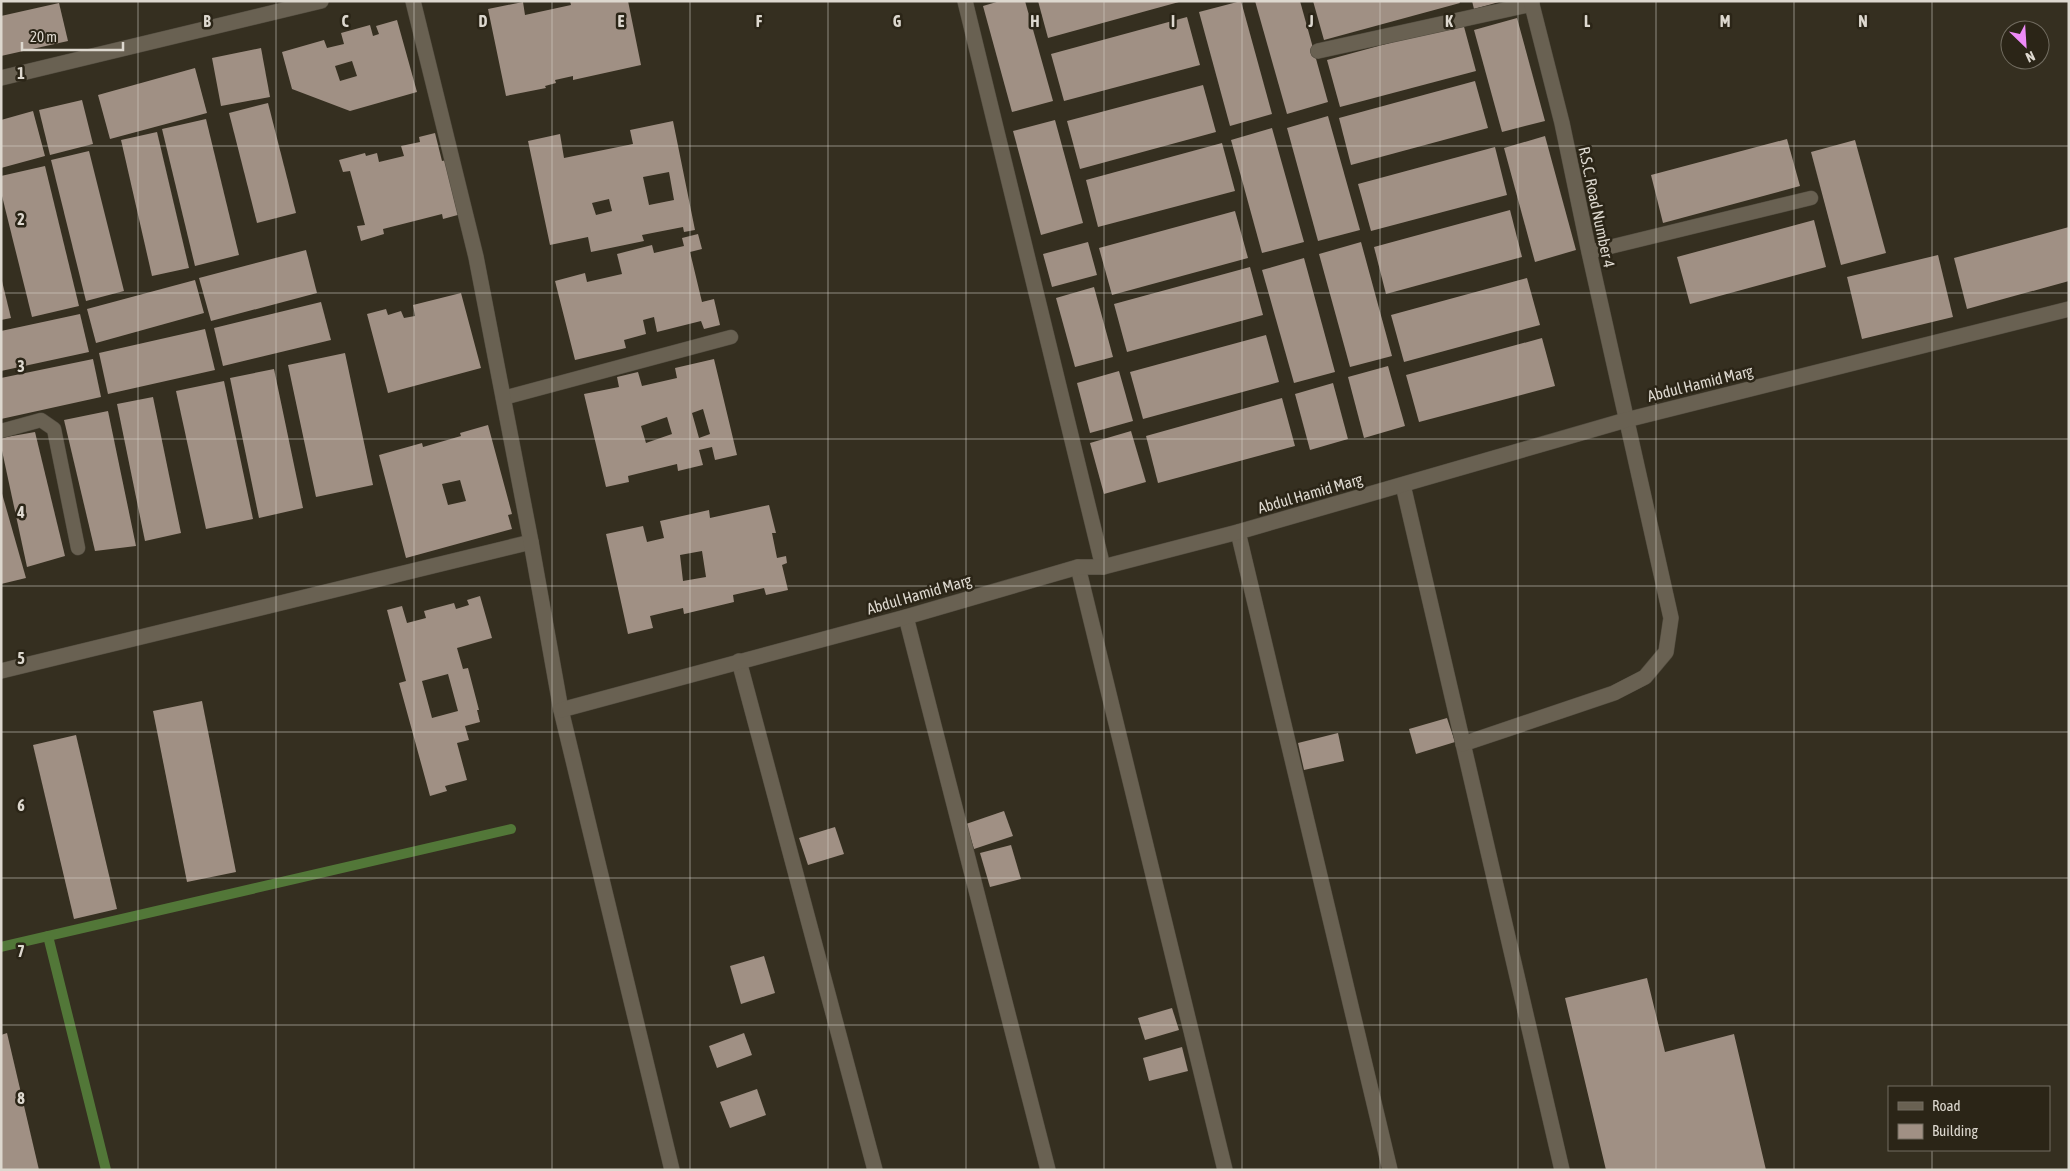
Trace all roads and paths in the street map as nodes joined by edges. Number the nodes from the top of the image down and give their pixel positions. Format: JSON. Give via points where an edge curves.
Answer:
{"nodes":[{"id":1,"x":321,"y":1,"type":"edge"},
{"id":2,"x":413,"y":1,"type":"edge"},
{"id":3,"x":965,"y":1,"type":"edge"},
{"id":4,"x":1532,"y":3,"type":"edge"},
{"id":5,"x":1318,"y":51,"type":"dead end"},
{"id":6,"x":1,"y":78,"type":"edge"},
{"id":7,"x":1811,"y":198,"type":"dead end"},
{"id":8,"x":1588,"y":252,"type":"junction"},
{"id":9,"x":2069,"y":309,"type":"edge"},
{"id":10,"x":730,"y":338,"type":"dead end"},
{"id":11,"x":503,"y":398,"type":"junction"},
{"id":12,"x":1626,"y":420,"type":"junction"},
{"id":13,"x":1,"y":431,"type":"edge"},
{"id":14,"x":1403,"y":485,"type":"junction"},
{"id":15,"x":1238,"y":532,"type":"junction"},
{"id":16,"x":531,"y":542,"type":"junction"},
{"id":17,"x":78,"y":548,"type":"dead end"},
{"id":18,"x":1078,"y":567,"type":"junction"},
{"id":19,"x":1103,"y":567,"type":"junction"},
{"id":20,"x":906,"y":617,"type":"junction"},
{"id":21,"x":739,"y":661,"type":"junction"},
{"id":22,"x":1,"y":671,"type":"edge"},
{"id":23,"x":561,"y":710,"type":"junction"},
{"id":24,"x":1463,"y":744,"type":"junction"},
{"id":25,"x":672,"y":1170,"type":"edge"},
{"id":26,"x":875,"y":1170,"type":"edge"},
{"id":27,"x":1048,"y":1170,"type":"edge"},
{"id":28,"x":1224,"y":1170,"type":"edge"},
{"id":29,"x":1390,"y":1170,"type":"edge"},
{"id":30,"x":1562,"y":1170,"type":"edge"}],
"edges":[{"from":1,"to":6,"type":"street"},
{"from":2,"to":11,"type":"street","via":[[476,257]]},
{"from":3,"to":19,"type":"street"},
{"from":4,"to":5,"type":"street"},
{"from":4,"to":8,"type":"street","name":"R.S.C. Road Number 4","via":[[1562,123]]},
{"from":7,"to":8,"type":"lane"},
{"from":8,"to":12,"type":"street","name":"R.S.C. Road Number 4"},
{"from":9,"to":12,"type":"street","name":"Abdul Hamid Marg"},
{"from":10,"to":11,"type":"lane"},
{"from":11,"to":16,"type":"street"},
{"from":12,"to":14,"type":"street","name":"Abdul Hamid Marg"},
{"from":12,"to":24,"type":"street","name":"R.S.C. Road Number 4","via":[[1671,618],[1666,652],[1645,677],[1614,693]]},
{"from":13,"to":17,"type":"lane","via":[[41,420],[54,429]]},
{"from":14,"to":15,"type":"street","name":"Abdul Hamid Marg"},
{"from":14,"to":24,"type":"street"},
{"from":15,"to":19,"type":"street","name":"Abdul Hamid Marg"},
{"from":15,"to":29,"type":"street"},
{"from":16,"to":22,"type":"street"},
{"from":16,"to":23,"type":"street"},
{"from":18,"to":19,"type":"street","name":"Abdul Hamid Marg"},
{"from":18,"to":20,"type":"street","name":"Abdul Hamid Marg"},
{"from":18,"to":28,"type":"street"},
{"from":20,"to":21,"type":"street","name":"Abdul Hamid Marg"},
{"from":20,"to":27,"type":"street"},
{"from":21,"to":23,"type":"street","name":"Abdul Hamid Marg"},
{"from":21,"to":26,"type":"street"},
{"from":23,"to":25,"type":"street"},
{"from":24,"to":30,"type":"street"}]}
